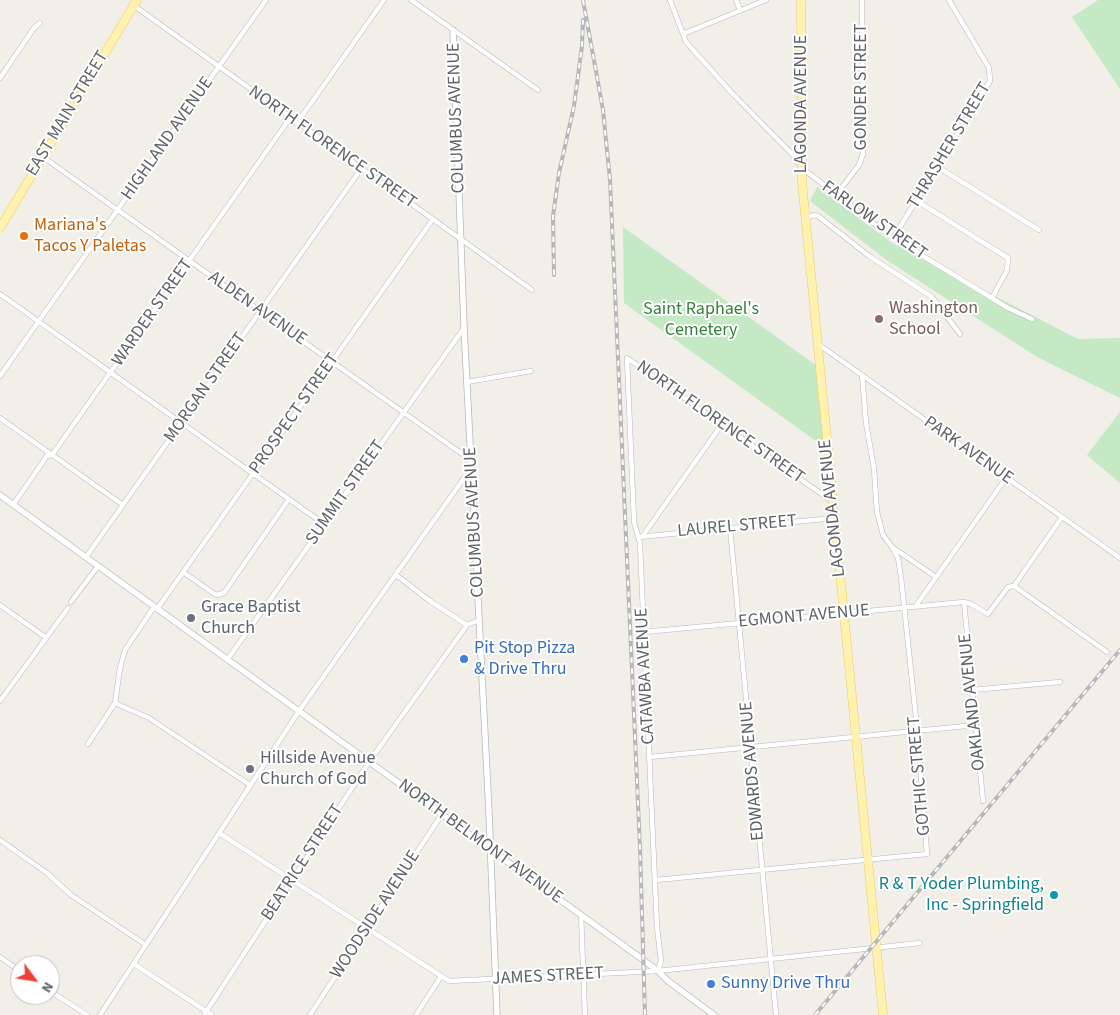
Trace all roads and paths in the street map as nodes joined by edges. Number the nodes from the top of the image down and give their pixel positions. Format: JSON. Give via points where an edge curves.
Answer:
{"nodes":[{"id":1,"x":266,"y":0,"type":"edge"},
{"id":2,"x":384,"y":0,"type":"edge"},
{"id":3,"x":411,"y":0,"type":"edge"},
{"id":4,"x":670,"y":0,"type":"edge"},
{"id":5,"x":736,"y":0,"type":"edge"},
{"id":6,"x":766,"y":0,"type":"edge"},
{"id":7,"x":801,"y":0,"type":"edge"},
{"id":8,"x":862,"y":0,"type":"edge"},
{"id":9,"x":949,"y":0,"type":"edge"},
{"id":10,"x":135,"y":2,"type":"edge"},
{"id":11,"x":740,"y":10,"type":"junction"},
{"id":12,"x":40,"y":23,"type":"dead end"},
{"id":13,"x":453,"y":30,"type":"junction"},
{"id":14,"x":683,"y":34,"type":"junction"},
{"id":15,"x":218,"y":68,"type":"junction"},
{"id":16,"x":0,"y":78,"type":"edge"},
{"id":17,"x":538,"y":90,"type":"dead end"},
{"id":18,"x":290,"y":118,"type":"junction"},
{"id":19,"x":297,"y":123,"type":"junction"},
{"id":20,"x":43,"y":157,"type":"junction"},
{"id":21,"x":938,"y":167,"type":"junction"},
{"id":22,"x":361,"y":168,"type":"junction"},
{"id":23,"x":802,"y":168,"type":"junction"},
{"id":24,"x":836,"y":195,"type":"junction"},
{"id":25,"x":917,"y":201,"type":"junction"},
{"id":26,"x":118,"y":210,"type":"junction"},
{"id":27,"x":806,"y":218,"type":"junction"},
{"id":28,"x":433,"y":219,"type":"junction"},
{"id":29,"x":0,"y":228,"type":"edge"},
{"id":30,"x":1039,"y":230,"type":"dead end"},
{"id":31,"x":893,"y":238,"type":"junction"},
{"id":32,"x":462,"y":240,"type":"junction"},
{"id":33,"x":189,"y":261,"type":"junction"},
{"id":34,"x":532,"y":290,"type":"dead end"},
{"id":35,"x":0,"y":294,"type":"edge"},
{"id":36,"x":992,"y":298,"type":"junction"},
{"id":37,"x":260,"y":312,"type":"junction"},
{"id":38,"x":1032,"y":319,"type":"dead end"},
{"id":39,"x":39,"y":322,"type":"junction"},
{"id":40,"x":464,"y":327,"type":"junction"},
{"id":41,"x":960,"y":334,"type":"dead end"},
{"id":42,"x":817,"y":343,"type":"junction"},
{"id":43,"x":332,"y":362,"type":"junction"},
{"id":44,"x":531,"y":371,"type":"dead end"},
{"id":45,"x":110,"y":373,"type":"junction"},
{"id":46,"x":862,"y":375,"type":"junction"},
{"id":47,"x":0,"y":376,"type":"edge"},
{"id":48,"x":467,"y":382,"type":"junction"},
{"id":49,"x":628,"y":382,"type":"joint"},
{"id":50,"x":403,"y":412,"type":"junction"},
{"id":51,"x":0,"y":418,"type":"edge"},
{"id":52,"x":182,"y":423,"type":"junction"},
{"id":53,"x":722,"y":424,"type":"junction"},
{"id":54,"x":52,"y":454,"type":"junction"},
{"id":55,"x":472,"y":461,"type":"junction"},
{"id":56,"x":253,"y":473,"type":"junction"},
{"id":57,"x":472,"y":473,"type":"junction"},
{"id":58,"x":1006,"y":478,"type":"junction"},
{"id":59,"x":0,"y":495,"type":"edge"},
{"id":60,"x":289,"y":499,"type":"junction"},
{"id":61,"x":833,"y":502,"type":"junction"},
{"id":62,"x":13,"y":505,"type":"junction"},
{"id":63,"x":123,"y":505,"type":"junction"},
{"id":64,"x":1062,"y":517,"type":"junction"},
{"id":65,"x":834,"y":518,"type":"junction"},
{"id":66,"x":324,"y":524,"type":"junction"},
{"id":67,"x":730,"y":528,"type":"junction"},
{"id":68,"x":641,"y":537,"type":"junction"},
{"id":69,"x":892,"y":547,"type":"junction"},
{"id":70,"x":86,"y":557,"type":"junction"},
{"id":71,"x":1120,"y":558,"type":"edge"},
{"id":72,"x":98,"y":566,"type":"junction"},
{"id":73,"x":183,"y":572,"type":"junction"},
{"id":74,"x":396,"y":575,"type":"junction"},
{"id":75,"x":936,"y":578,"type":"junction"},
{"id":76,"x":1014,"y":586,"type":"junction"},
{"id":77,"x":71,"y":602,"type":"dead end"},
{"id":78,"x":964,"y":602,"type":"junction"},
{"id":79,"x":0,"y":605,"type":"edge"},
{"id":80,"x":915,"y":607,"type":"junction"},
{"id":81,"x":68,"y":608,"type":"dead end"},
{"id":82,"x":904,"y":608,"type":"junction"},
{"id":83,"x":154,"y":609,"type":"junction"},
{"id":84,"x":844,"y":613,"type":"junction"},
{"id":85,"x":479,"y":620,"type":"junction"},
{"id":86,"x":738,"y":623,"type":"junction"},
{"id":87,"x":467,"y":626,"type":"junction"},
{"id":88,"x":644,"y":632,"type":"junction"},
{"id":89,"x":45,"y":638,"type":"junction"},
{"id":90,"x":1107,"y":652,"type":"dead end"},
{"id":91,"x":227,"y":660,"type":"junction"},
{"id":92,"x":1060,"y":682,"type":"dead end"},
{"id":93,"x":972,"y":690,"type":"junction"},
{"id":94,"x":0,"y":701,"type":"edge"},
{"id":95,"x":115,"y":703,"type":"junction"},
{"id":96,"x":299,"y":711,"type":"junction"},
{"id":97,"x":976,"y":725,"type":"junction"},
{"id":98,"x":917,"y":731,"type":"junction"},
{"id":99,"x":856,"y":736,"type":"junction"},
{"id":100,"x":88,"y":744,"type":"dead end"},
{"id":101,"x":750,"y":747,"type":"junction"},
{"id":102,"x":650,"y":757,"type":"junction"},
{"id":103,"x":369,"y":762,"type":"junction"},
{"id":104,"x":250,"y":785,"type":"junction"},
{"id":105,"x":983,"y":801,"type":"dead end"},
{"id":106,"x":442,"y":814,"type":"junction"},
{"id":107,"x":219,"y":833,"type":"junction"},
{"id":108,"x":0,"y":840,"type":"edge"},
{"id":109,"x":490,"y":850,"type":"junction"},
{"id":110,"x":868,"y":860,"type":"junction"},
{"id":111,"x":762,"y":870,"type":"junction"},
{"id":112,"x":292,"y":880,"type":"junction"},
{"id":113,"x":656,"y":880,"type":"junction"},
{"id":114,"x":581,"y":915,"type":"junction"},
{"id":115,"x":366,"y":929,"type":"junction"},
{"id":116,"x":920,"y":943,"type":"dead end"},
{"id":117,"x":146,"y":945,"type":"junction"},
{"id":118,"x":876,"y":948,"type":"junction"},
{"id":119,"x":770,"y":959,"type":"junction"},
{"id":120,"x":134,"y":964,"type":"junction"},
{"id":121,"x":658,"y":971,"type":"junction"},
{"id":122,"x":584,"y":975,"type":"junction"},
{"id":123,"x":440,"y":978,"type":"junction"},
{"id":124,"x":495,"y":980,"type":"junction"},
{"id":125,"x":60,"y":997,"type":"edge"},
{"id":126,"x":205,"y":1013,"type":"edge"},
{"id":127,"x":87,"y":1015,"type":"edge"},
{"id":128,"x":100,"y":1015,"type":"edge"},
{"id":129,"x":212,"y":1015,"type":"edge"},
{"id":130,"x":310,"y":1015,"type":"edge"},
{"id":131,"x":416,"y":1015,"type":"edge"},
{"id":132,"x":497,"y":1015,"type":"edge"},
{"id":133,"x":585,"y":1015,"type":"edge"},
{"id":134,"x":714,"y":1015,"type":"edge"},
{"id":135,"x":776,"y":1015,"type":"edge"},
{"id":136,"x":883,"y":1015,"type":"edge"}],
"edges":[{"from":1,"to":15,"type":"street","name":"HIGHLAND AVENUE"},
{"from":2,"to":19,"type":"street"},
{"from":3,"to":13,"type":"street"},
{"from":4,"to":14,"type":"street","name":"FARLOW STREET"},
{"from":5,"to":11,"type":"street"},
{"from":6,"to":11,"type":"street"},
{"from":7,"to":23,"type":"main road","name":"LAGONDA AVENUE"},
{"from":8,"to":24,"type":"street","name":"GONDER STREET","via":[[863,154],[859,165]]},
{"from":9,"to":21,"type":"street","name":"THRASHER STREET","via":[[989,68],[991,77]]},
{"from":10,"to":15,"type":"street","name":"NORTH FLORENCE STREET"},
{"from":10,"to":20,"type":"main road","name":"EAST MAIN STREET"},
{"from":11,"to":14,"type":"street"},
{"from":12,"to":16,"type":"street"},
{"from":13,"to":17,"type":"street"},
{"from":13,"to":32,"type":"street","name":"COLUMBUS AVENUE"},
{"from":14,"to":23,"type":"street","name":"FARLOW STREET","via":[[686,42]]},
{"from":15,"to":18,"type":"street","name":"NORTH FLORENCE STREET"},
{"from":15,"to":26,"type":"street","name":"HIGHLAND AVENUE"},
{"from":18,"to":19,"type":"street","name":"NORTH FLORENCE STREET"},
{"from":18,"to":33,"type":"street","name":"WARDER STREET"},
{"from":19,"to":22,"type":"street","name":"NORTH FLORENCE STREET"},
{"from":20,"to":26,"type":"street","name":"ALDEN AVENUE"},
{"from":20,"to":29,"type":"main road","name":"EAST MAIN STREET"},
{"from":21,"to":25,"type":"street","name":"THRASHER STREET"},
{"from":21,"to":30,"type":"street"},
{"from":22,"to":28,"type":"street","name":"NORTH FLORENCE STREET"},
{"from":22,"to":37,"type":"street","name":"MORGAN STREET"},
{"from":23,"to":24,"type":"street","name":"FARLOW STREET"},
{"from":23,"to":27,"type":"main road","name":"LAGONDA AVENUE"},
{"from":24,"to":31,"type":"street","name":"FARLOW STREET"},
{"from":25,"to":31,"type":"street","name":"THRASHER STREET"},
{"from":25,"to":36,"type":"street","via":[[1008,258],[1006,270]]},
{"from":26,"to":33,"type":"street","name":"ALDEN AVENUE"},
{"from":26,"to":39,"type":"street","name":"HIGHLAND AVENUE"},
{"from":27,"to":41,"type":"street","via":[[818,216],[869,256],[932,297]]},
{"from":27,"to":42,"type":"main road","name":"LAGONDA AVENUE"},
{"from":28,"to":32,"type":"street","name":"NORTH FLORENCE STREET"},
{"from":28,"to":43,"type":"street","name":"PROSPECT STREET"},
{"from":31,"to":36,"type":"street","name":"FARLOW STREET"},
{"from":32,"to":34,"type":"street","name":"NORTH FLORENCE STREET"},
{"from":32,"to":40,"type":"street","name":"COLUMBUS AVENUE"},
{"from":33,"to":37,"type":"street","name":"ALDEN AVENUE"},
{"from":33,"to":45,"type":"street","name":"WARDER STREET"},
{"from":35,"to":39,"type":"street"},
{"from":36,"to":38,"type":"street","name":"FARLOW STREET"},
{"from":37,"to":43,"type":"street","name":"ALDEN AVENUE"},
{"from":37,"to":52,"type":"street","name":"MORGAN STREET"},
{"from":39,"to":45,"type":"street"},
{"from":39,"to":47,"type":"street","name":"HIGHLAND AVENUE"},
{"from":40,"to":48,"type":"street","name":"COLUMBUS AVENUE"},
{"from":40,"to":50,"type":"street","name":"SUMMIT STREET"},
{"from":42,"to":46,"type":"street","name":"PARK AVENUE"},
{"from":42,"to":61,"type":"main road","name":"LAGONDA AVENUE"},
{"from":43,"to":50,"type":"street","name":"ALDEN AVENUE"},
{"from":43,"to":56,"type":"street","name":"PROSPECT STREET"},
{"from":44,"to":48,"type":"street"},
{"from":45,"to":52,"type":"street"},
{"from":45,"to":54,"type":"street","name":"WARDER STREET"},
{"from":46,"to":58,"type":"street","name":"PARK AVENUE"},
{"from":46,"to":69,"type":"street","name":"GOTHIC STREET","via":[[877,512],[884,535]]},
{"from":48,"to":55,"type":"street","name":"COLUMBUS AVENUE"},
{"from":49,"to":53,"type":"street","name":"NORTH FLORENCE STREET","via":[[627,358]]},
{"from":49,"to":68,"type":"street","name":"CATAWBA AVENUE","via":[[634,522]]},
{"from":50,"to":55,"type":"street","name":"ALDEN AVENUE"},
{"from":50,"to":66,"type":"street","name":"SUMMIT STREET"},
{"from":51,"to":54,"type":"street"},
{"from":52,"to":56,"type":"street"},
{"from":52,"to":63,"type":"street","name":"MORGAN STREET"},
{"from":53,"to":61,"type":"street","name":"NORTH FLORENCE STREET"},
{"from":53,"to":68,"type":"street"},
{"from":54,"to":62,"type":"street","name":"WARDER STREET","via":[[47,456]]},
{"from":54,"to":63,"type":"street"},
{"from":55,"to":57,"type":"street","name":"COLUMBUS AVENUE"},
{"from":56,"to":60,"type":"street"},
{"from":56,"to":73,"type":"street","name":"PROSPECT STREET"},
{"from":57,"to":74,"type":"street","via":[[464,478]]},
{"from":57,"to":85,"type":"street","name":"COLUMBUS AVENUE"},
{"from":58,"to":64,"type":"street","name":"PARK AVENUE"},
{"from":58,"to":75,"type":"street"},
{"from":59,"to":62,"type":"street","name":"NORTH BELMONT AVENUE"},
{"from":60,"to":66,"type":"street"},
{"from":60,"to":73,"type":"street","via":[[224,593],[212,593]]},
{"from":61,"to":65,"type":"main road","name":"LAGONDA AVENUE"},
{"from":62,"to":70,"type":"street","name":"NORTH BELMONT AVENUE"},
{"from":63,"to":70,"type":"street","name":"MORGAN STREET"},
{"from":64,"to":71,"type":"street","name":"PARK AVENUE"},
{"from":64,"to":76,"type":"street"},
{"from":65,"to":67,"type":"street","name":"LAUREL STREET"},
{"from":65,"to":84,"type":"main road","name":"LAGONDA AVENUE"},
{"from":66,"to":91,"type":"street","name":"SUMMIT STREET"},
{"from":67,"to":68,"type":"street","name":"LAUREL STREET"},
{"from":67,"to":86,"type":"street","name":"EDWARDS AVENUE"},
{"from":68,"to":88,"type":"street","name":"CATAWBA AVENUE"},
{"from":69,"to":75,"type":"street","name":"GOTHIC STREET"},
{"from":69,"to":82,"type":"street","name":"GOTHIC STREET","via":[[898,558]]},
{"from":70,"to":72,"type":"street","name":"NORTH BELMONT AVENUE"},
{"from":72,"to":77,"type":"street"},
{"from":72,"to":83,"type":"street","name":"NORTH BELMONT AVENUE"},
{"from":73,"to":83,"type":"street","name":"PROSPECT STREET"},
{"from":74,"to":87,"type":"street"},
{"from":74,"to":96,"type":"street"},
{"from":75,"to":80,"type":"street"},
{"from":76,"to":78,"type":"street","via":[[1008,587],[988,614]]},
{"from":76,"to":90,"type":"street"},
{"from":78,"to":80,"type":"street","name":"EGMONT AVENUE"},
{"from":78,"to":93,"type":"street","name":"OAKLAND AVENUE"},
{"from":79,"to":89,"type":"street"},
{"from":80,"to":82,"type":"street","name":"EGMONT AVENUE"},
{"from":81,"to":89,"type":"street"},
{"from":82,"to":84,"type":"street","name":"EGMONT AVENUE"},
{"from":82,"to":98,"type":"street","name":"GOTHIC STREET"},
{"from":83,"to":91,"type":"street","name":"NORTH BELMONT AVENUE"},
{"from":83,"to":95,"type":"street","name":"PROSPECT STREET","via":[[125,650]]},
{"from":84,"to":86,"type":"street","name":"EGMONT AVENUE"},
{"from":84,"to":99,"type":"main road","name":"LAGONDA AVENUE"},
{"from":85,"to":87,"type":"street","name":"BEATRICE STREET"},
{"from":85,"to":109,"type":"street","name":"COLUMBUS AVENUE"},
{"from":86,"to":88,"type":"street","name":"EGMONT AVENUE"},
{"from":86,"to":101,"type":"street","name":"EDWARDS AVENUE"},
{"from":87,"to":103,"type":"street","name":"BEATRICE STREET"},
{"from":88,"to":102,"type":"street","name":"CATAWBA AVENUE"},
{"from":89,"to":94,"type":"street"},
{"from":91,"to":96,"type":"street","name":"NORTH BELMONT AVENUE"},
{"from":92,"to":93,"type":"street"},
{"from":93,"to":97,"type":"street","name":"OAKLAND AVENUE"},
{"from":95,"to":100,"type":"street"},
{"from":95,"to":104,"type":"street","via":[[149,718]]},
{"from":96,"to":103,"type":"street","name":"NORTH BELMONT AVENUE"},
{"from":96,"to":104,"type":"street"},
{"from":97,"to":98,"type":"street"},
{"from":97,"to":105,"type":"street","name":"OAKLAND AVENUE"},
{"from":98,"to":99,"type":"street"},
{"from":98,"to":110,"type":"street","name":"GOTHIC STREET","via":[[927,854]]},
{"from":99,"to":101,"type":"street"},
{"from":99,"to":110,"type":"main road","name":"LAGONDA AVENUE"},
{"from":101,"to":102,"type":"street"},
{"from":101,"to":111,"type":"street","name":"EDWARDS AVENUE"},
{"from":102,"to":113,"type":"street","name":"CATAWBA AVENUE"},
{"from":103,"to":106,"type":"street","name":"NORTH BELMONT AVENUE"},
{"from":103,"to":112,"type":"street","name":"BEATRICE STREET"},
{"from":104,"to":107,"type":"street"},
{"from":106,"to":109,"type":"street","name":"NORTH BELMONT AVENUE"},
{"from":106,"to":115,"type":"street","name":"WOODSIDE AVENUE"},
{"from":107,"to":112,"type":"street","name":"JAMES STREET"},
{"from":107,"to":117,"type":"street"},
{"from":108,"to":117,"type":"street","via":[[47,873],[71,895]]},
{"from":109,"to":114,"type":"street","name":"NORTH BELMONT AVENUE"},
{"from":109,"to":124,"type":"street","name":"COLUMBUS AVENUE"},
{"from":110,"to":111,"type":"street","name":"GOTHIC STREET"},
{"from":110,"to":118,"type":"main road","name":"LAGONDA AVENUE"},
{"from":111,"to":113,"type":"street","name":"GOTHIC STREET"},
{"from":111,"to":119,"type":"street","name":"EDWARDS AVENUE"},
{"from":112,"to":115,"type":"street","name":"JAMES STREET"},
{"from":112,"to":126,"type":"street","name":"BEATRICE STREET"},
{"from":113,"to":121,"type":"street","name":"CATAWBA AVENUE","via":[[661,961]]},
{"from":114,"to":121,"type":"street","name":"NORTH BELMONT AVENUE"},
{"from":114,"to":122,"type":"street"},
{"from":115,"to":123,"type":"street","name":"JAMES STREET"},
{"from":115,"to":130,"type":"street","name":"WOODSIDE AVENUE"},
{"from":116,"to":118,"type":"street","name":"JAMES STREET"},
{"from":117,"to":120,"type":"street"},
{"from":118,"to":119,"type":"street","name":"JAMES STREET"},
{"from":118,"to":136,"type":"main road","name":"LAGONDA AVENUE"},
{"from":119,"to":121,"type":"street","name":"JAMES STREET"},
{"from":119,"to":135,"type":"street","name":"EDWARDS AVENUE"},
{"from":120,"to":126,"type":"street"},
{"from":120,"to":128,"type":"street"},
{"from":121,"to":122,"type":"street","name":"JAMES STREET"},
{"from":121,"to":134,"type":"street","name":"NORTH BELMONT AVENUE"},
{"from":122,"to":124,"type":"street","name":"JAMES STREET"},
{"from":122,"to":133,"type":"street"},
{"from":123,"to":124,"type":"street","name":"JAMES STREET","via":[[450,982]]},
{"from":123,"to":131,"type":"street"},
{"from":124,"to":132,"type":"street","name":"COLUMBUS AVENUE"},
{"from":125,"to":127,"type":"street"},
{"from":126,"to":129,"type":"street"}]}
